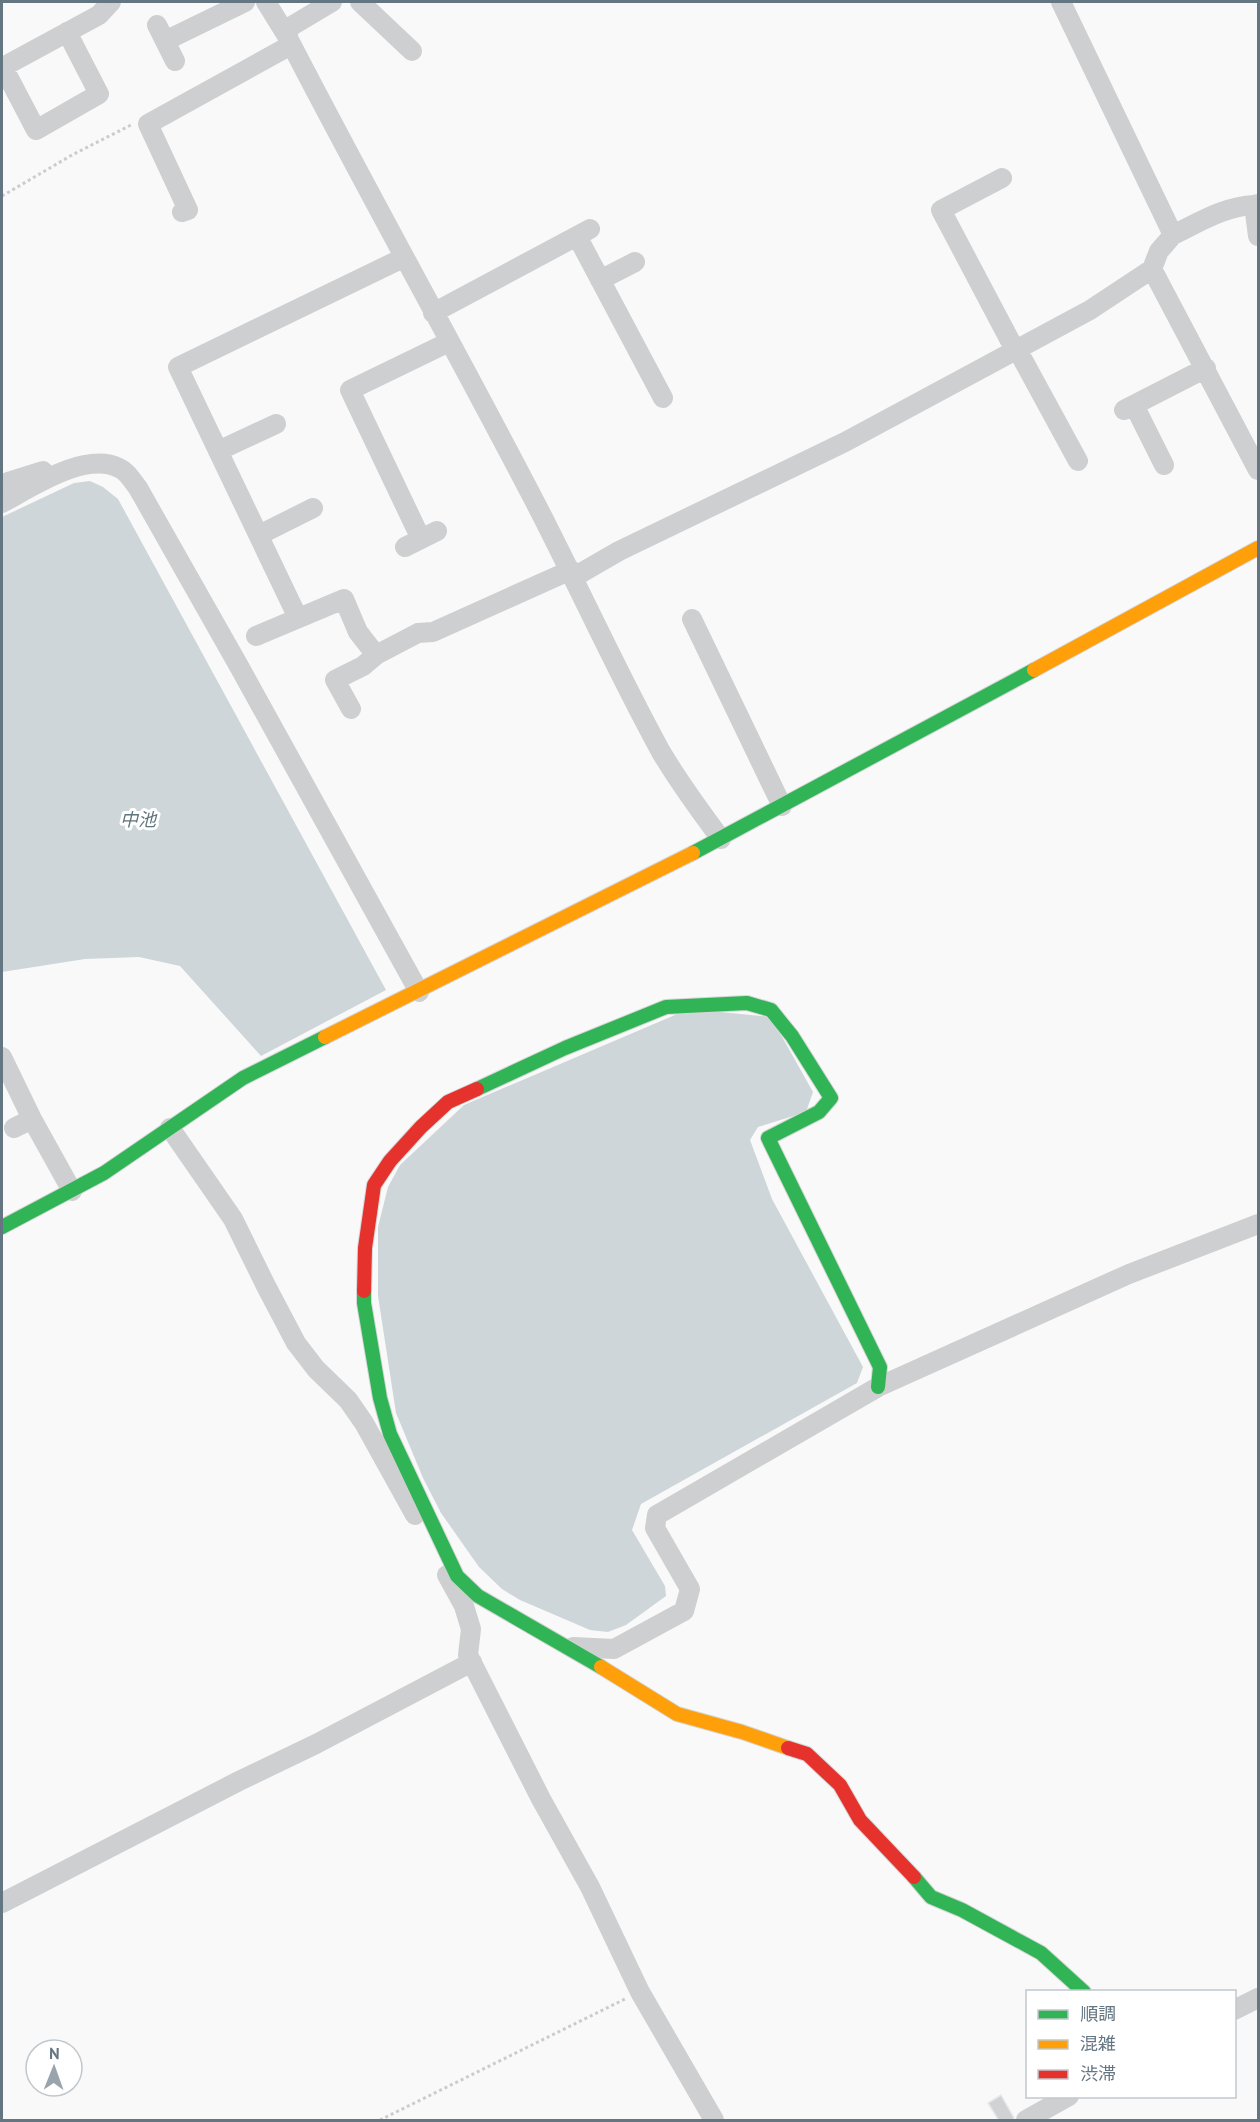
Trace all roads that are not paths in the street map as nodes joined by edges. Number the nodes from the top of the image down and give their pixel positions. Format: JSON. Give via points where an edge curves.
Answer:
{"nodes":[{"id":1,"x":111,"y":2,"type":"edge"},
{"id":2,"x":245,"y":2,"type":"edge"},
{"id":3,"x":266,"y":2,"type":"edge"},
{"id":4,"x":332,"y":2,"type":"edge"},
{"id":5,"x":360,"y":2,"type":"edge"},
{"id":6,"x":1061,"y":2,"type":"edge"},
{"id":7,"x":67,"y":32,"type":"junction"},
{"id":8,"x":289,"y":40,"type":"junction"},
{"id":9,"x":412,"y":51,"type":"dead end"},
{"id":10,"x":175,"y":61,"type":"dead end"},
{"id":11,"x":1002,"y":178,"type":"dead end"},
{"id":12,"x":1256,"y":204,"type":"edge"},
{"id":13,"x":182,"y":212,"type":"dead end"},
{"id":14,"x":1173,"y":235,"type":"junction"},
{"id":15,"x":1258,"y":236,"type":"edge"},
{"id":16,"x":403,"y":258,"type":"junction"},
{"id":17,"x":635,"y":262,"type":"dead end"},
{"id":18,"x":1152,"y":269,"type":"junction"},
{"id":19,"x":600,"y":280,"type":"junction"},
{"id":20,"x":433,"y":313,"type":"junction"},
{"id":21,"x":449,"y":342,"type":"junction"},
{"id":22,"x":1016,"y":349,"type":"junction"},
{"id":23,"x":1206,"y":368,"type":"junction"},
{"id":24,"x":663,"y":398,"type":"dead end"},
{"id":25,"x":276,"y":424,"type":"dead end"},
{"id":26,"x":218,"y":451,"type":"junction"},
{"id":27,"x":1078,"y":461,"type":"dead end"},
{"id":28,"x":1164,"y":465,"type":"dead end"},
{"id":29,"x":1258,"y":471,"type":"edge"},
{"id":30,"x":59,"y":473,"type":"junction"},
{"id":31,"x":4,"y":479,"type":"edge"},
{"id":32,"x":2,"y":503,"type":"edge"},
{"id":33,"x":313,"y":508,"type":"dead end"},
{"id":34,"x":259,"y":535,"type":"junction"},
{"id":35,"x":421,"y":539,"type":"dead end"},
{"id":36,"x":1258,"y":548,"type":"edge"},
{"id":37,"x":572,"y":574,"type":"junction"},
{"id":38,"x":298,"y":618,"type":"junction"},
{"id":39,"x":692,"y":619,"type":"dead end"},
{"id":40,"x":256,"y":636,"type":"dead end"},
{"id":41,"x":375,"y":655,"type":"junction"},
{"id":42,"x":351,"y":710,"type":"dead end"},
{"id":43,"x":782,"y":806,"type":"junction"},
{"id":44,"x":721,"y":839,"type":"junction"},
{"id":45,"x":419,"y":992,"type":"junction"},
{"id":46,"x":2,"y":1057,"type":"edge"},
{"id":47,"x":32,"y":1119,"type":"junction"},
{"id":48,"x":14,"y":1128,"type":"dead end"},
{"id":49,"x":170,"y":1128,"type":"junction"},
{"id":50,"x":72,"y":1191,"type":"junction"},
{"id":51,"x":1258,"y":1224,"type":"edge"},
{"id":52,"x":2,"y":1227,"type":"edge"},
{"id":53,"x":878,"y":1387,"type":"junction"},
{"id":54,"x":570,"y":1647,"type":"junction"},
{"id":55,"x":472,"y":1662,"type":"junction"},
{"id":56,"x":2,"y":1903,"type":"edge"},
{"id":57,"x":1082,"y":1990,"type":"edge"},
{"id":58,"x":1258,"y":1998,"type":"edge"},
{"id":59,"x":1236,"y":2009,"type":"edge"},
{"id":60,"x":1067,"y":2098,"type":"edge"},
{"id":61,"x":714,"y":2121,"type":"edge"},
{"id":62,"x":1026,"y":2121,"type":"edge"}],
"edges":[{"from":1,"to":7,"type":"street","via":[[99,15]]},
{"from":2,"to":10,"type":"street","via":[[161,33]]},
{"from":3,"to":8,"type":"street"},
{"from":4,"to":8,"type":"street","via":[[290,27]]},
{"from":5,"to":9,"type":"street"},
{"from":6,"to":14,"type":"street"},
{"from":7,"to":7,"type":"street","via":[[3,67],[36,130],[99,94]]},
{"from":8,"to":13,"type":"street","via":[[148,124],[188,210]]},
{"from":8,"to":16,"type":"street"},
{"from":11,"to":22,"type":"street","via":[[941,210]]},
{"from":12,"to":14,"type":"street","via":[[1220,213]]},
{"from":12,"to":15,"type":"street"},
{"from":14,"to":18,"type":"street","via":[[1159,251]]},
{"from":16,"to":20,"type":"street"},
{"from":16,"to":26,"type":"street","via":[[178,367]]},
{"from":17,"to":19,"type":"street"},
{"from":18,"to":22,"type":"street","via":[[1090,310]]},
{"from":18,"to":23,"type":"street"},
{"from":19,"to":20,"type":"street","via":[[583,232]]},
{"from":19,"to":24,"type":"street"},
{"from":20,"to":21,"type":"street"},
{"from":21,"to":35,"type":"street","via":[[350,390]]},
{"from":21,"to":37,"type":"street"},
{"from":22,"to":27,"type":"street"},
{"from":22,"to":37,"type":"street","via":[[845,442]]},
{"from":23,"to":28,"type":"street","via":[[1129,407]]},
{"from":23,"to":29,"type":"street"},
{"from":25,"to":26,"type":"street"},
{"from":26,"to":34,"type":"street"},
{"from":30,"to":31,"type":"street","via":[[45,471]]},
{"from":30,"to":32,"type":"street"},
{"from":30,"to":45,"type":"street","via":[[107,464],[122,469],[138,488]]},
{"from":33,"to":34,"type":"street"},
{"from":34,"to":38,"type":"street"},
{"from":36,"to":43,"type":"street"},
{"from":37,"to":41,"type":"street","via":[[433,632],[418,633]]},
{"from":37,"to":44,"type":"street","via":[[662,753]]},
{"from":38,"to":40,"type":"street"},
{"from":38,"to":41,"type":"street","via":[[344,599],[358,632]]},
{"from":39,"to":43,"type":"street"},
{"from":41,"to":42,"type":"street","via":[[335,680]]},
{"from":43,"to":44,"type":"street"},
{"from":44,"to":45,"type":"street"},
{"from":45,"to":49,"type":"street","via":[[243,1078]]},
{"from":46,"to":47,"type":"street"},
{"from":47,"to":48,"type":"street"},
{"from":47,"to":50,"type":"street"},
{"from":49,"to":50,"type":"street"},
{"from":49,"to":55,"type":"street","via":[[233,1219],[296,1342],[316,1369],[348,1400],[376,1443],[464,1606],[471,1629],[468,1655]]},
{"from":50,"to":52,"type":"street"},
{"from":51,"to":53,"type":"street","via":[[1129,1274]]},
{"from":53,"to":54,"type":"street","via":[[657,1515],[655,1528],[690,1589],[684,1611],[614,1649]]},
{"from":53,"to":54,"type":"street","via":[[880,1367],[768,1138],[819,1112],[831,1098],[771,1010],[747,1003],[666,1007],[564,1048],[448,1102],[421,1126],[374,1185],[365,1248],[364,1303],[380,1398],[390,1434],[457,1576],[478,1596]]},
{"from":54,"to":57,"type":"street","via":[[677,1714],[807,1754],[840,1785],[860,1820],[931,1897],[1041,1953]]},
{"from":55,"to":56,"type":"street"},
{"from":55,"to":61,"type":"street","via":[[590,1887],[640,1992]]},
{"from":58,"to":59,"type":"street"},
{"from":60,"to":62,"type":"street"}]}
